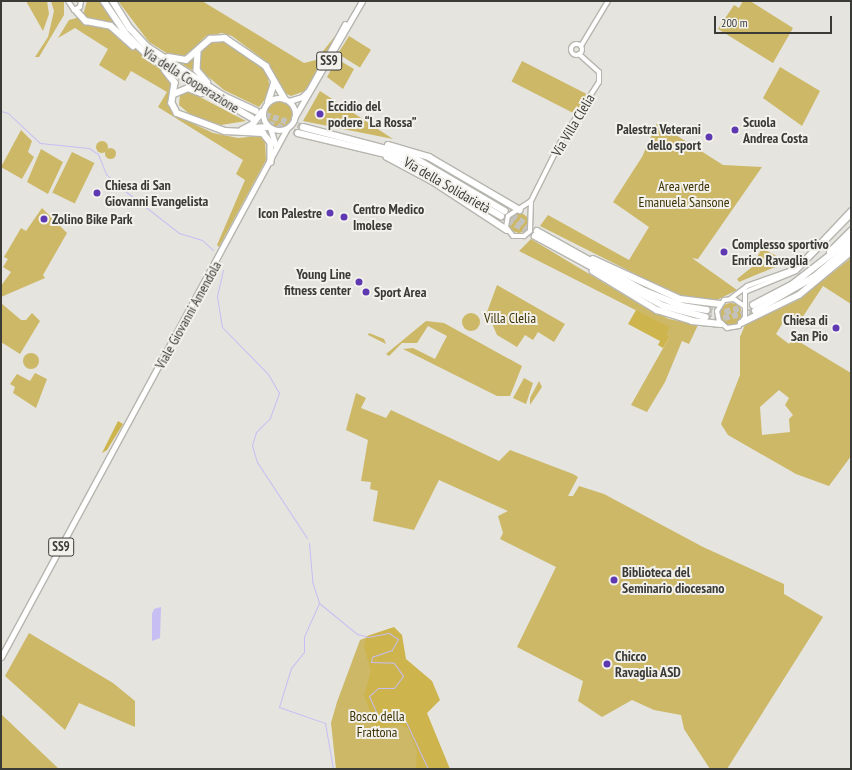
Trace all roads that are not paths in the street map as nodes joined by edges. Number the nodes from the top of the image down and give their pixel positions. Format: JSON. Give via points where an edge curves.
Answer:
{"nodes":[{"id":1,"x":68,"y":1,"type":"edge"},
{"id":2,"x":81,"y":1,"type":"edge"},
{"id":3,"x":104,"y":1,"type":"edge"},
{"id":4,"x":114,"y":1,"type":"edge"},
{"id":5,"x":358,"y":1,"type":"edge"},
{"id":6,"x":362,"y":1,"type":"edge"},
{"id":7,"x":608,"y":1,"type":"edge"},
{"id":8,"x":76,"y":10,"type":"junction"},
{"id":9,"x":581,"y":46,"type":"junction"},
{"id":10,"x":148,"y":47,"type":"junction"},
{"id":11,"x":198,"y":52,"type":"junction"},
{"id":12,"x":579,"y":54,"type":"junction"},
{"id":13,"x":150,"y":57,"type":"junction"},
{"id":14,"x":274,"y":81,"type":"junction"},
{"id":15,"x":174,"y":94,"type":"junction"},
{"id":16,"x":224,"y":96,"type":"junction"},
{"id":17,"x":287,"y":100,"type":"junction"},
{"id":18,"x":222,"y":102,"type":"junction"},
{"id":19,"x":268,"y":102,"type":"junction"},
{"id":20,"x":256,"y":111,"type":"tunnel mouth"},
{"id":21,"x":262,"y":112,"type":"junction"},
{"id":22,"x":252,"y":118,"type":"tunnel mouth"},
{"id":23,"x":294,"y":118,"type":"junction"},
{"id":24,"x":303,"y":127,"type":"tunnel mouth"},
{"id":25,"x":248,"y":128,"type":"junction"},
{"id":26,"x":269,"y":128,"type":"junction"},
{"id":27,"x":287,"y":128,"type":"junction"},
{"id":28,"x":236,"y":132,"type":"junction"},
{"id":29,"x":298,"y":133,"type":"tunnel mouth"},
{"id":30,"x":367,"y":142,"type":"junction"},
{"id":31,"x":362,"y":149,"type":"junction"},
{"id":32,"x":276,"y":152,"type":"junction"},
{"id":33,"x":271,"y":162,"type":"junction"},
{"id":34,"x":531,"y":201,"type":"junction"},
{"id":35,"x":520,"y":210,"type":"junction"},
{"id":36,"x":851,"y":210,"type":"edge"},
{"id":37,"x":851,"y":215,"type":"edge"},
{"id":38,"x":532,"y":219,"type":"junction"},
{"id":39,"x":507,"y":230,"type":"junction"},
{"id":40,"x":851,"y":231,"type":"edge"},
{"id":41,"x":851,"y":239,"type":"edge"},
{"id":42,"x":851,"y":246,"type":"edge"},
{"id":43,"x":570,"y":249,"type":"junction"},
{"id":44,"x":851,"y":252,"type":"edge"},
{"id":45,"x":585,"y":264,"type":"junction"},
{"id":46,"x":817,"y":265,"type":"junction"},
{"id":47,"x":730,"y":299,"type":"junction"},
{"id":48,"x":720,"y":304,"type":"junction"},
{"id":49,"x":744,"y":306,"type":"junction"},
{"id":50,"x":721,"y":324,"type":"junction"},
{"id":51,"x":741,"y":324,"type":"junction"},
{"id":52,"x":1,"y":657,"type":"edge"}],
"edges":[{"from":1,"to":8,"type":"street","via":[[70,8]]},
{"from":2,"to":8,"type":"street"},
{"from":3,"to":13,"type":"highway","name":"Via della Cooperazione","via":[[127,34]]},
{"from":4,"to":10,"type":"highway","name":"Via della Cooperazione"},
{"from":5,"to":17,"type":"main road","number":"SS9","via":[[309,90],[302,97]]},
{"from":6,"to":23,"type":"main road","number":"SS9"},
{"from":7,"to":9,"type":"street"},
{"from":8,"to":13,"type":"highway","via":[[86,21],[111,26]]},
{"from":9,"to":12,"type":"street"},
{"from":9,"to":12,"type":"street","via":[[576,43],[571,48],[573,54]]},
{"from":10,"to":11,"type":"highway","via":[[181,60]]},
{"from":10,"to":16,"type":"highway","name":"Via della Cooperazione"},
{"from":11,"to":14,"type":"highway","via":[[210,39],[225,38],[266,66]]},
{"from":11,"to":16,"type":"highway","via":[[196,64],[200,75]]},
{"from":12,"to":34,"type":"street","name":"Via Villa Clelia","via":[[599,72],[599,82],[561,141]]},
{"from":13,"to":15,"type":"highway","via":[[173,79]]},
{"from":13,"to":18,"type":"highway","name":"Via della Cooperazione"},
{"from":14,"to":17,"type":"highway"},
{"from":14,"to":19,"type":"highway"},
{"from":15,"to":18,"type":"highway","via":[[188,88]]},
{"from":15,"to":28,"type":"highway","via":[[172,103],[180,115],[208,127]]},
{"from":16,"to":20,"type":"highway","name":"Via della Cooperazione"},
{"from":17,"to":19,"type":"main road","number":"SS9"},
{"from":17,"to":23,"type":"main road"},
{"from":18,"to":22,"type":"highway","name":"Via della Cooperazione"},
{"from":19,"to":21,"type":"main road"},
{"from":21,"to":25,"type":"highway"},
{"from":21,"to":26,"type":"main road"},
{"from":23,"to":27,"type":"main road","number":"SS9"},
{"from":24,"to":30,"type":"highway","name":"Via della Solidarietà"},
{"from":25,"to":26,"type":"highway"},
{"from":25,"to":28,"type":"highway"},
{"from":26,"to":27,"type":"main road"},
{"from":26,"to":32,"type":"main road"},
{"from":27,"to":32,"type":"main road","name":"Viale Giovanni Amendola","number":"SS9"},
{"from":28,"to":33,"type":"highway","via":[[267,136]]},
{"from":29,"to":31,"type":"highway","name":"Via della Solidarietà"},
{"from":30,"to":31,"type":"highway","name":"Via della Solidarietà","via":[[410,155],[503,214],[402,158]]},
{"from":30,"to":35,"type":"highway","via":[[415,150]]},
{"from":31,"to":39,"type":"highway","via":[[405,165]]},
{"from":32,"to":33,"type":"main road","name":"Viale Giovanni Amendola","number":"SS9"},
{"from":33,"to":52,"type":"main road","name":"Viale Giovanni Amendola","number":"SS9"},
{"from":34,"to":35,"type":"street","name":"Via Villa Clelia"},
{"from":34,"to":38,"type":"street","name":"Via Villa Clelia"},
{"from":35,"to":38,"type":"street"},
{"from":35,"to":39,"type":"street","name":"Via Villa Clelia","via":[[508,216]]},
{"from":36,"to":47,"type":"street","via":[[794,269],[747,286]]},
{"from":37,"to":49,"type":"street","via":[[796,271],[773,282],[749,288],[742,296]]},
{"from":38,"to":39,"type":"street","name":"Via Villa Clelia","via":[[530,231],[524,236],[516,237]]},
{"from":40,"to":46,"type":"highway"},
{"from":41,"to":46,"type":"highway"},
{"from":42,"to":46,"type":"highway","via":[[814,277],[754,308],[779,294]]},
{"from":43,"to":45,"type":"highway","via":[[536,234]]},
{"from":43,"to":45,"type":"highway","via":[[665,300],[707,313],[664,306]]},
{"from":43,"to":48,"type":"highway","via":[[680,299]]},
{"from":44,"to":51,"type":"highway","via":[[799,295]]},
{"from":45,"to":50,"type":"highway","via":[[610,284],[657,310],[692,321]]},
{"from":47,"to":48,"type":"street"},
{"from":47,"to":49,"type":"street"},
{"from":48,"to":50,"type":"street","via":[[716,314]]},
{"from":49,"to":51,"type":"street"},
{"from":50,"to":51,"type":"street","via":[[731,328]]}]}
